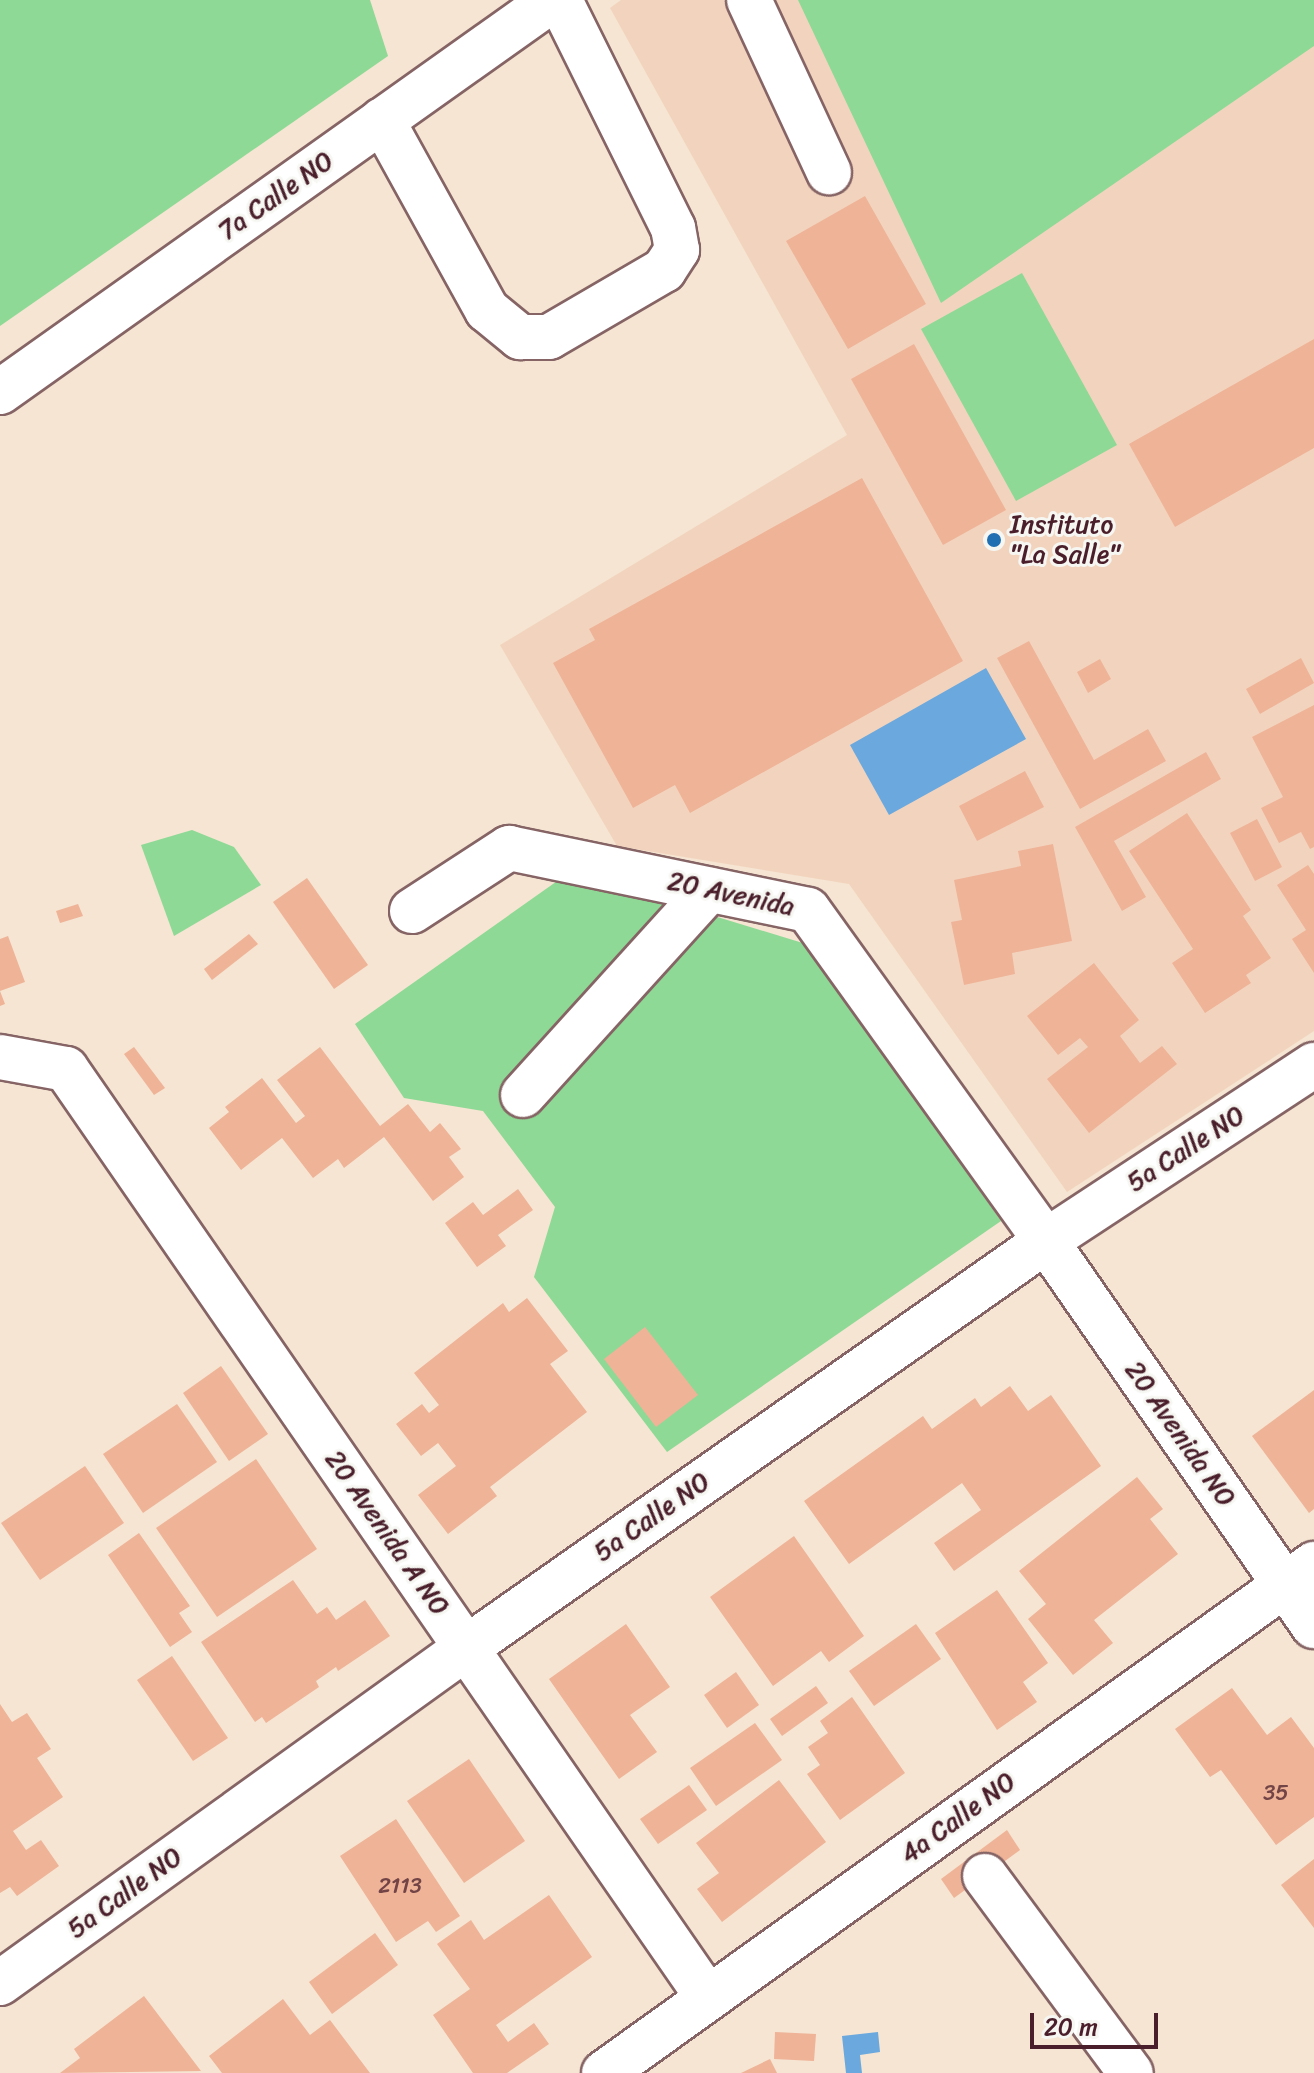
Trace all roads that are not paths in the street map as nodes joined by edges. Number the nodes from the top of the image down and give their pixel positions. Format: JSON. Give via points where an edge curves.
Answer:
{"nodes":[{"id":1,"x":552,"y":0,"type":"edge"},
{"id":2,"x":560,"y":0,"type":"edge"},
{"id":3,"x":749,"y":0,"type":"edge"},
{"id":4,"x":382,"y":120,"type":"junction"},
{"id":5,"x":829,"y":172,"type":"dead end"},
{"id":6,"x":0,"y":392,"type":"edge"},
{"id":7,"x":709,"y":890,"type":"junction"},
{"id":8,"x":412,"y":911,"type":"dead end"},
{"id":9,"x":0,"y":1057,"type":"edge"},
{"id":10,"x":1314,"y":1065,"type":"edge"},
{"id":11,"x":523,"y":1095,"type":"dead end"},
{"id":12,"x":1046,"y":1241,"type":"junction"},
{"id":13,"x":1300,"y":1575,"type":"edge"},
{"id":14,"x":1314,"y":1626,"type":"edge"},
{"id":15,"x":466,"y":1648,"type":"junction"},
{"id":16,"x":968,"y":1852,"type":"junction"},
{"id":17,"x":0,"y":1983,"type":"edge"},
{"id":18,"x":708,"y":1998,"type":"junction"},
{"id":19,"x":604,"y":2073,"type":"edge"},
{"id":20,"x":1131,"y":2073,"type":"edge"}],
"edges":[{"from":1,"to":4,"type":"street","name":"7a Calle NO"},
{"from":2,"to":4,"type":"street","via":[[673,228],[677,250],[664,270],[549,337],[520,337],[487,310]]},
{"from":3,"to":5,"type":"street"},
{"from":4,"to":6,"type":"street","name":"7a Calle NO"},
{"from":7,"to":8,"type":"street","name":"20 Avenida","via":[[509,848]]},
{"from":7,"to":11,"type":"street"},
{"from":7,"to":12,"type":"street","name":"20 Avenida","via":[[808,910]]},
{"from":9,"to":15,"type":"street","name":"20 Avenida A NO","via":[[66,1069]]},
{"from":10,"to":12,"type":"street","name":"5a Calle NO"},
{"from":12,"to":13,"type":"street","name":"20 Avenida NO"},
{"from":12,"to":15,"type":"street","name":"5a Calle NO"},
{"from":13,"to":14,"type":"street","name":"20 Avenida NO"},
{"from":13,"to":16,"type":"street","name":"4a Calle NO"},
{"from":15,"to":17,"type":"street","name":"5a Calle NO"},
{"from":15,"to":18,"type":"street","name":"20 Avenida A NO"},
{"from":16,"to":18,"type":"street","name":"4a Calle NO"},
{"from":16,"to":20,"type":"street"},
{"from":18,"to":19,"type":"street","name":"4a Calle NO"}]}
